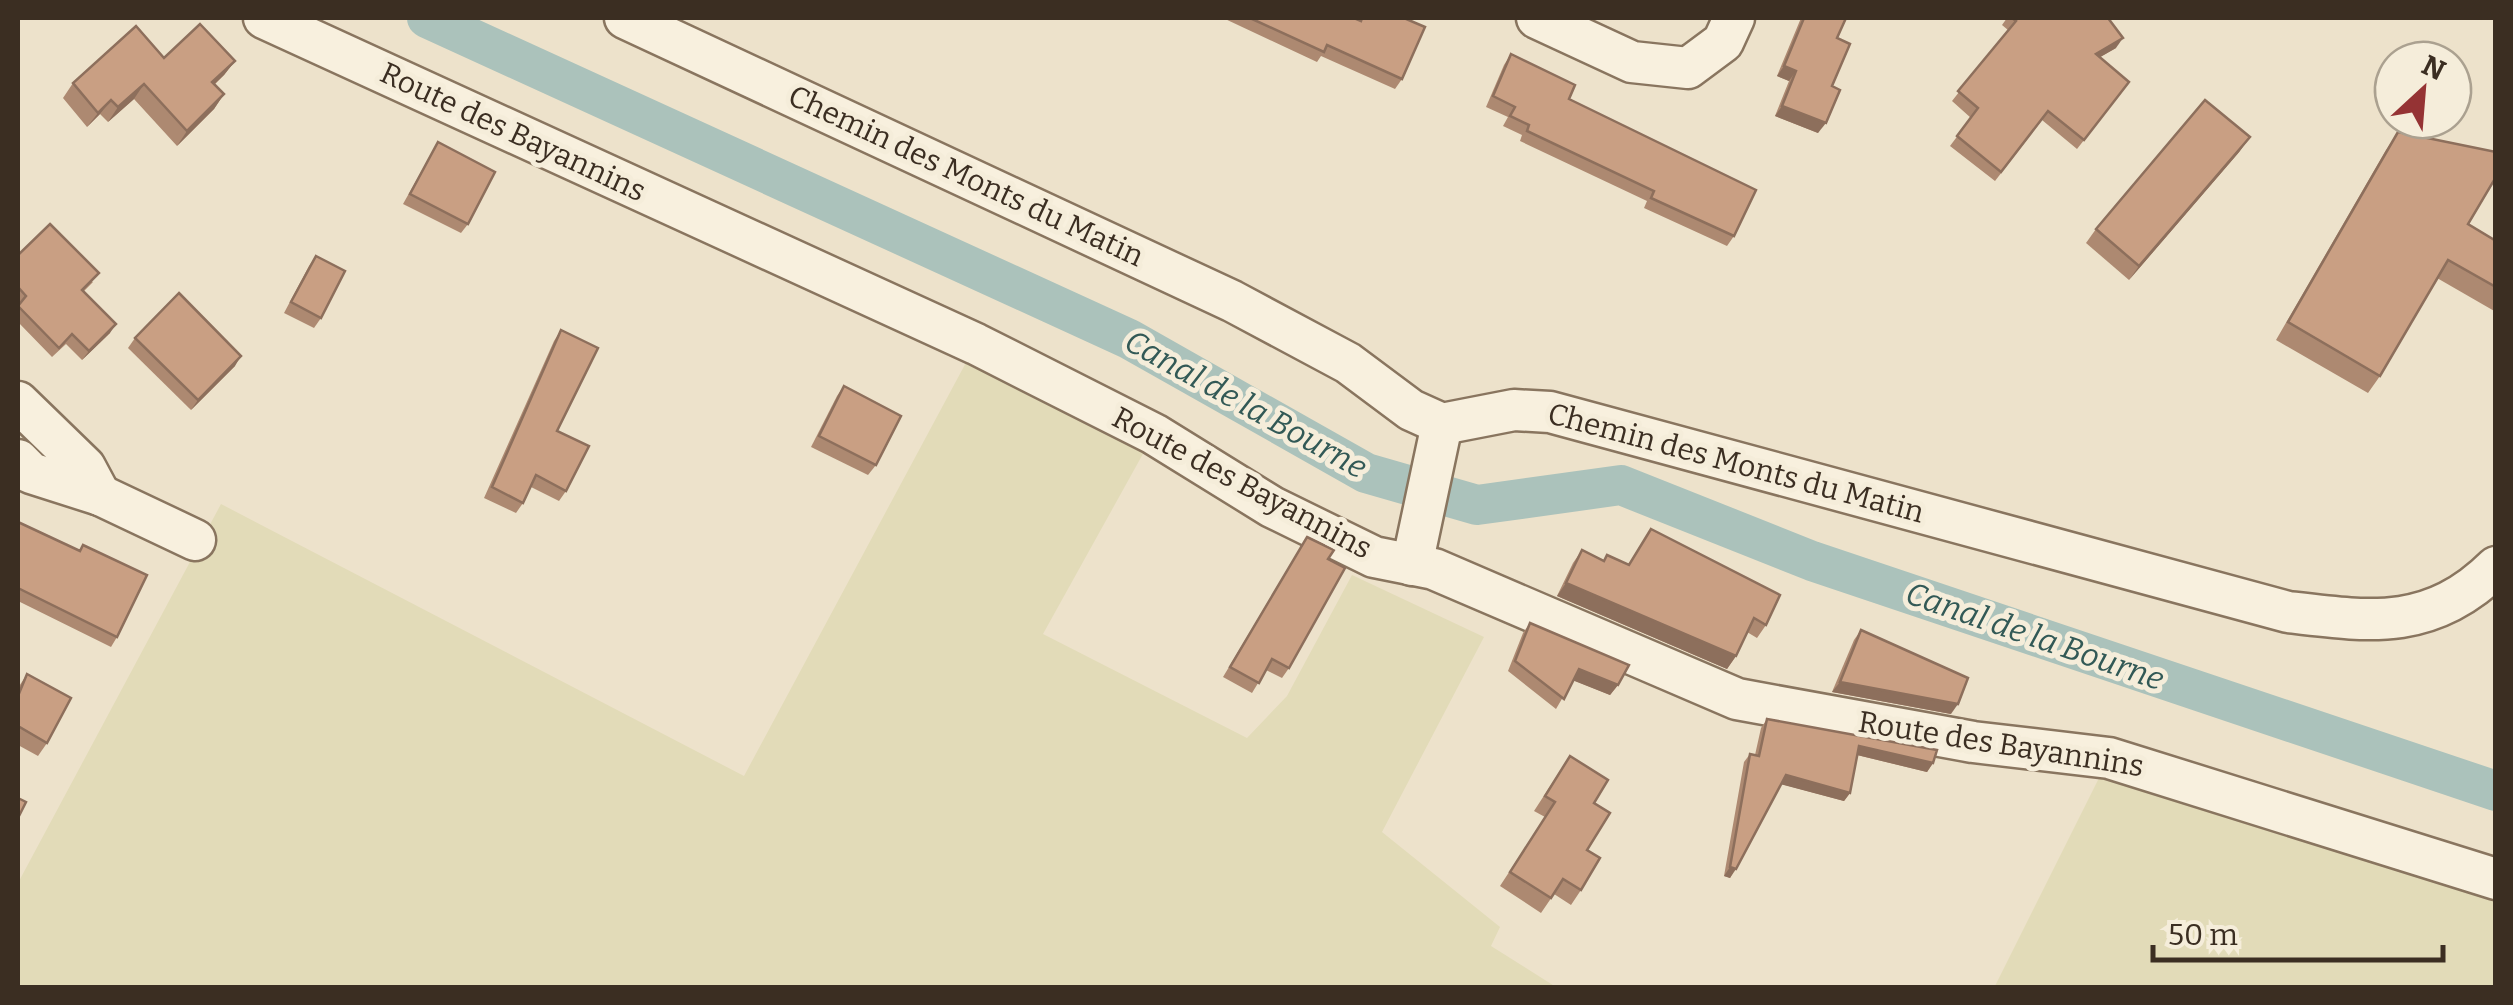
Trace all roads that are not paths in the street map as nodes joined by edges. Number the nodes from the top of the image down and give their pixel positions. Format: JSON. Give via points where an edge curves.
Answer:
{"nodes":[{"id":1,"x":264,"y":18,"type":"edge"},
{"id":2,"x":625,"y":18,"type":"edge"},
{"id":3,"x":1537,"y":18,"type":"edge"},
{"id":4,"x":1734,"y":18,"type":"edge"},
{"id":5,"x":18,"y":402,"type":"edge"},
{"id":6,"x":1438,"y":436,"type":"junction"},
{"id":7,"x":18,"y":460,"type":"edge"},
{"id":8,"x":100,"y":495,"type":"junction"},
{"id":9,"x":195,"y":540,"type":"dead end"},
{"id":10,"x":1416,"y":551,"type":"junction"},
{"id":11,"x":2496,"y":567,"type":"edge"},
{"id":12,"x":2496,"y":879,"type":"edge"}],
"edges":[{"from":1,"to":10,"type":"street","name":"Route des Bayannins","via":[[976,344],[1374,557]]},
{"from":2,"to":6,"type":"street","name":"Chemin des Monts du Matin","via":[[1232,301],[1348,362]]},
{"from":3,"to":4,"type":"street","via":[[1632,62],[1688,68],[1723,42]]},
{"from":5,"to":8,"type":"street","via":[[84,467]]},
{"from":6,"to":10,"type":"street"},
{"from":6,"to":11,"type":"street","name":"Chemin des Monts du Matin","via":[[1514,410],[1550,412],[2288,612],[2370,622],[2433,612]]},
{"from":7,"to":8,"type":"street","via":[[31,473]]},
{"from":8,"to":9,"type":"street"},
{"from":10,"to":12,"type":"street","name":"Route des Bayannins","via":[[1469,584],[1737,698],[1972,742],[2109,758]]}]}
